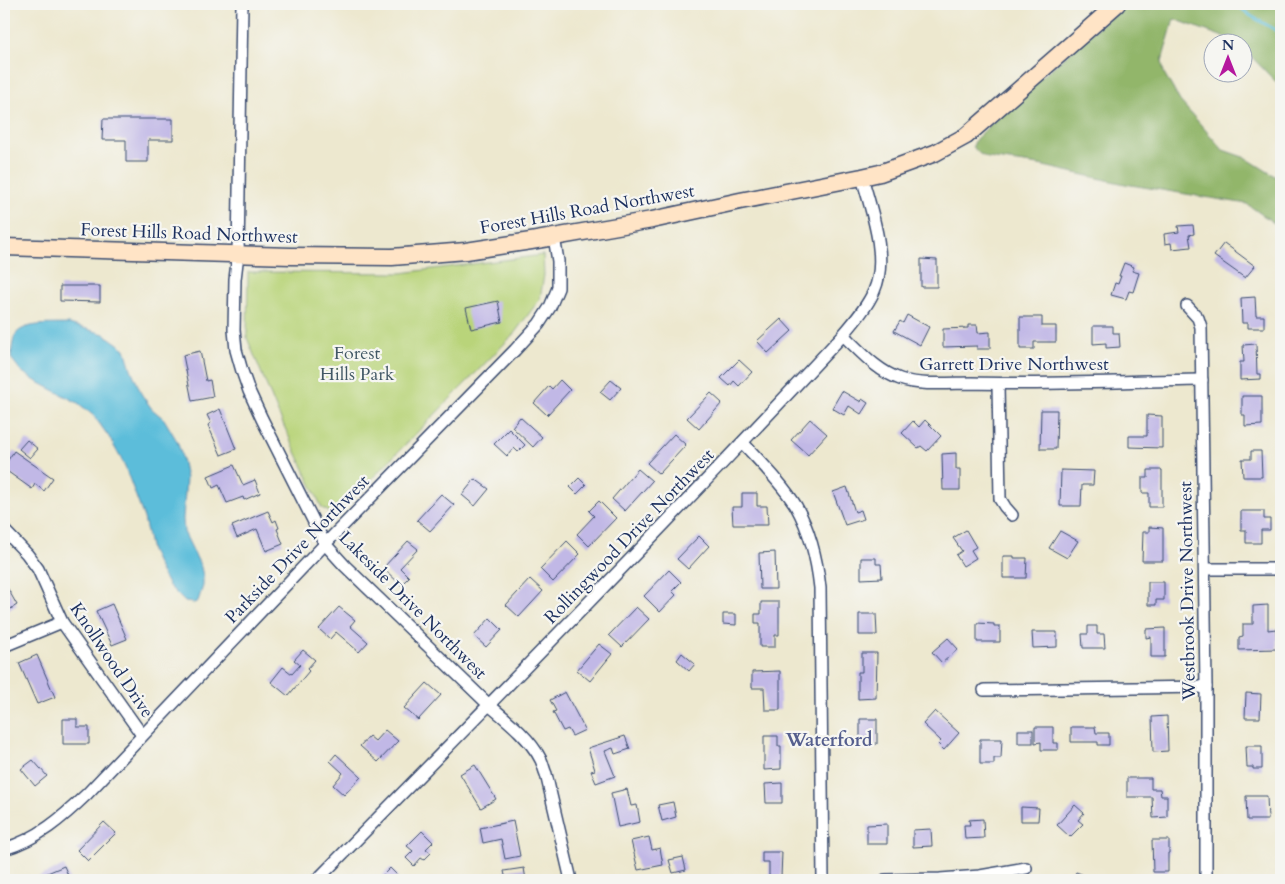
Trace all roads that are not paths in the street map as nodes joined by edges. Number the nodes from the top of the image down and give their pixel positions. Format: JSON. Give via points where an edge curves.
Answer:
{"nodes":[{"id":1,"x":242,"y":4,"type":"edge"},
{"id":2,"x":1117,"y":4,"type":"edge"},
{"id":3,"x":862,"y":177,"type":"junction"},
{"id":4,"x":554,"y":237,"type":"junction"},
{"id":5,"x":4,"y":247,"type":"edge"},
{"id":6,"x":238,"y":254,"type":"junction"},
{"id":7,"x":1187,"y":306,"type":"dead end"},
{"id":8,"x":843,"y":335,"type":"junction"},
{"id":9,"x":1202,"y":380,"type":"junction"},
{"id":10,"x":998,"y":384,"type":"junction"},
{"id":11,"x":744,"y":443,"type":"junction"},
{"id":12,"x":1012,"y":515,"type":"dead end"},
{"id":13,"x":4,"y":530,"type":"edge"},
{"id":14,"x":325,"y":544,"type":"junction"},
{"id":15,"x":1205,"y":569,"type":"junction"},
{"id":16,"x":1281,"y":569,"type":"edge"},
{"id":17,"x":62,"y":622,"type":"junction"},
{"id":18,"x":4,"y":646,"type":"edge"},
{"id":19,"x":1206,"y":688,"type":"junction"},
{"id":20,"x":984,"y":690,"type":"dead end"},
{"id":21,"x":489,"y":705,"type":"junction"},
{"id":22,"x":142,"y":735,"type":"junction"},
{"id":23,"x":4,"y":849,"type":"edge"},
{"id":24,"x":1026,"y":868,"type":"dead end"},
{"id":25,"x":317,"y":880,"type":"edge"},
{"id":26,"x":571,"y":880,"type":"edge"},
{"id":27,"x":823,"y":880,"type":"edge"},
{"id":28,"x":885,"y":880,"type":"edge"},
{"id":29,"x":1206,"y":880,"type":"edge"}],
"edges":[{"from":1,"to":6,"type":"street","name":"Lakeside Drive Northwest"},
{"from":2,"to":3,"type":"main road","name":"Forest Hills Road Northwest","via":[[966,136],[935,153]]},
{"from":3,"to":4,"type":"main road","name":"Forest Hills Road Northwest"},
{"from":3,"to":8,"type":"street","name":"Rollingwood Drive Northwest","via":[[877,235],[880,269],[874,291]]},
{"from":4,"to":6,"type":"main road","name":"Forest Hills Road Northwest","via":[[466,251],[392,257]]},
{"from":4,"to":14,"type":"street","name":"Parkside Drive Northwest","via":[[558,288],[545,316]]},
{"from":5,"to":6,"type":"main road","name":"Forest Hills Road Northwest"},
{"from":6,"to":14,"type":"street","name":"Lakeside Drive Northwest","via":[[234,330],[242,371],[262,419]]},
{"from":7,"to":9,"type":"street","name":"Westbrook Drive Northwest","via":[[1201,327]]},
{"from":8,"to":10,"type":"street","name":"Garrett Drive Northwest","via":[[879,368],[901,379]]},
{"from":8,"to":11,"type":"street","name":"Rollingwood Drive Northwest"},
{"from":9,"to":10,"type":"street","name":"Garrett Drive Northwest"},
{"from":9,"to":15,"type":"street","name":"Westbrook Drive Northwest"},
{"from":10,"to":12,"type":"street","via":[[1000,499]]},
{"from":11,"to":21,"type":"street","name":"Rollingwood Drive Northwest"},
{"from":11,"to":27,"type":"street","via":[[795,505],[807,529],[815,557],[820,588]]},
{"from":13,"to":17,"type":"street","name":"Knollwood Drive","via":[[38,569]]},
{"from":14,"to":21,"type":"street","name":"Lakeside Drive Northwest"},
{"from":14,"to":22,"type":"street","name":"Parkside Drive Northwest"},
{"from":15,"to":16,"type":"street"},
{"from":15,"to":19,"type":"street","name":"Westbrook Drive Northwest"},
{"from":17,"to":18,"type":"street"},
{"from":17,"to":22,"type":"street","name":"Knollwood Drive"},
{"from":19,"to":20,"type":"street"},
{"from":19,"to":29,"type":"street","name":"Westbrook Drive Northwest"},
{"from":21,"to":25,"type":"street","name":"Rollingwood Drive Northwest"},
{"from":21,"to":26,"type":"street","name":"Lakeside Drive Northwest","via":[[511,723],[541,760]]},
{"from":22,"to":23,"type":"street","name":"Parkside Drive Northwest","via":[[62,818],[29,839]]},
{"from":24,"to":28,"type":"street","via":[[980,876]]}]}
